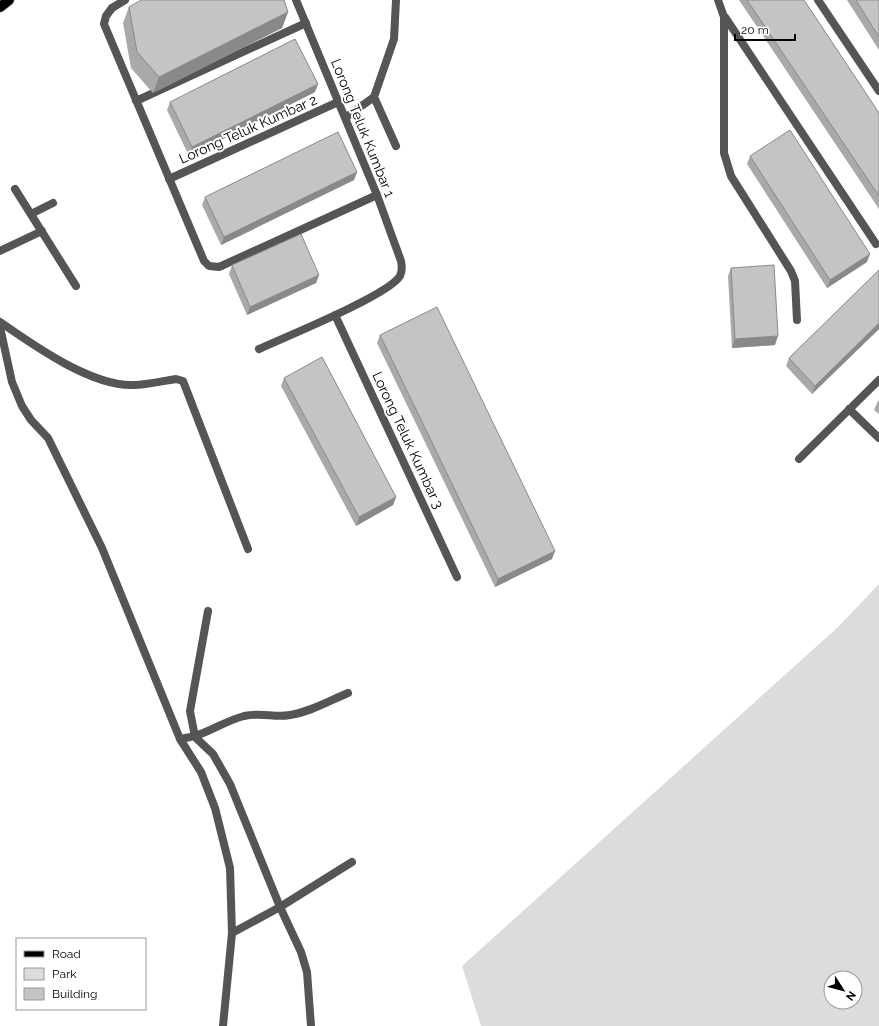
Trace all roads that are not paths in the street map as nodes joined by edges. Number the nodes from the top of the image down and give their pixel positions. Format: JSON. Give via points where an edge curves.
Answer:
{"nodes":[{"id":1,"x":9,"y":0,"type":"edge"},
{"id":2,"x":125,"y":0,"type":"edge"},
{"id":3,"x":296,"y":0,"type":"edge"},
{"id":4,"x":396,"y":0,"type":"edge"},
{"id":5,"x":718,"y":0,"type":"edge"},
{"id":6,"x":818,"y":0,"type":"edge"},
{"id":7,"x":0,"y":7,"type":"edge"},
{"id":8,"x":724,"y":17,"type":"junction"},
{"id":9,"x":306,"y":23,"type":"junction"},
{"id":10,"x":879,"y":91,"type":"edge"},
{"id":11,"x":374,"y":98,"type":"junction"},
{"id":12,"x":136,"y":100,"type":"junction"},
{"id":13,"x":338,"y":102,"type":"junction"},
{"id":14,"x":345,"y":118,"type":"junction"},
{"id":15,"x":396,"y":146,"type":"dead end"},
{"id":16,"x":169,"y":178,"type":"junction"},
{"id":17,"x":15,"y":189,"type":"dead end"},
{"id":18,"x":377,"y":195,"type":"junction"},
{"id":19,"x":53,"y":203,"type":"dead end"},
{"id":20,"x":31,"y":214,"type":"junction"},
{"id":21,"x":42,"y":231,"type":"junction"},
{"id":22,"x":876,"y":244,"type":"dead end"},
{"id":23,"x":0,"y":251,"type":"edge"},
{"id":24,"x":76,"y":286,"type":"dead end"},
{"id":25,"x":335,"y":315,"type":"junction"},
{"id":26,"x":797,"y":320,"type":"dead end"},
{"id":27,"x":0,"y":322,"type":"edge"},
{"id":28,"x":0,"y":327,"type":"edge"},
{"id":29,"x":259,"y":349,"type":"dead end"},
{"id":30,"x":879,"y":380,"type":"edge"},
{"id":31,"x":849,"y":409,"type":"junction"},
{"id":32,"x":879,"y":438,"type":"edge"},
{"id":33,"x":799,"y":459,"type":"dead end"},
{"id":34,"x":248,"y":549,"type":"dead end"},
{"id":35,"x":456,"y":577,"type":"dead end"},
{"id":36,"x":208,"y":611,"type":"dead end"},
{"id":37,"x":348,"y":693,"type":"dead end"},
{"id":38,"x":195,"y":737,"type":"junction"},
{"id":39,"x":180,"y":739,"type":"junction"},
{"id":40,"x":352,"y":862,"type":"dead end"},
{"id":41,"x":280,"y":907,"type":"junction"},
{"id":42,"x":232,"y":933,"type":"junction"},
{"id":43,"x":223,"y":1026,"type":"edge"},
{"id":44,"x":311,"y":1026,"type":"edge"}],
"edges":[{"from":1,"to":7,"type":"main road"},
{"from":2,"to":12,"type":"street","via":[[112,8],[104,24]]},
{"from":3,"to":9,"type":"street","name":"Lorong Teluk Kumbar 1"},
{"from":4,"to":11,"type":"street","via":[[394,39]]},
{"from":5,"to":8,"type":"street"},
{"from":6,"to":10,"type":"street"},
{"from":8,"to":22,"type":"street"},
{"from":8,"to":26,"type":"street","via":[[726,166],[791,271],[795,281]]},
{"from":9,"to":12,"type":"street"},
{"from":9,"to":13,"type":"street","name":"Lorong Teluk Kumbar 1"},
{"from":11,"to":14,"type":"street"},
{"from":11,"to":15,"type":"street"},
{"from":12,"to":16,"type":"street"},
{"from":13,"to":14,"type":"street","name":"Lorong Teluk Kumbar 1"},
{"from":13,"to":16,"type":"street","name":"Lorong Teluk Kumbar 2"},
{"from":14,"to":18,"type":"street","name":"Lorong Teluk Kumbar 1"},
{"from":16,"to":18,"type":"street","via":[[204,261],[214,267],[220,267]]},
{"from":17,"to":20,"type":"street"},
{"from":18,"to":25,"type":"street","name":"Lorong Teluk Kumbar 1","via":[[401,261],[400,276],[390,286]]},
{"from":19,"to":20,"type":"street"},
{"from":20,"to":21,"type":"street"},
{"from":21,"to":23,"type":"street"},
{"from":21,"to":24,"type":"street"},
{"from":25,"to":29,"type":"street"},
{"from":25,"to":35,"type":"street","name":"Lorong Teluk Kumbar 3"},
{"from":27,"to":34,"type":"street","via":[[67,365],[114,383],[133,386],[176,379],[183,381]]},
{"from":28,"to":39,"type":"street","via":[[12,382],[22,406],[48,438],[102,548]]},
{"from":30,"to":31,"type":"street"},
{"from":31,"to":32,"type":"street"},
{"from":31,"to":33,"type":"street"},
{"from":36,"to":38,"type":"street","via":[[190,711]]},
{"from":37,"to":38,"type":"street","via":[[288,716],[261,713],[243,716]]},
{"from":38,"to":39,"type":"street"},
{"from":38,"to":41,"type":"street","via":[[213,754],[230,784]]},
{"from":39,"to":42,"type":"street","via":[[201,772],[215,808],[230,868]]},
{"from":40,"to":41,"type":"street"},
{"from":41,"to":42,"type":"street"},
{"from":41,"to":44,"type":"street","via":[[301,952],[307,972]]},
{"from":42,"to":43,"type":"street"}]}
